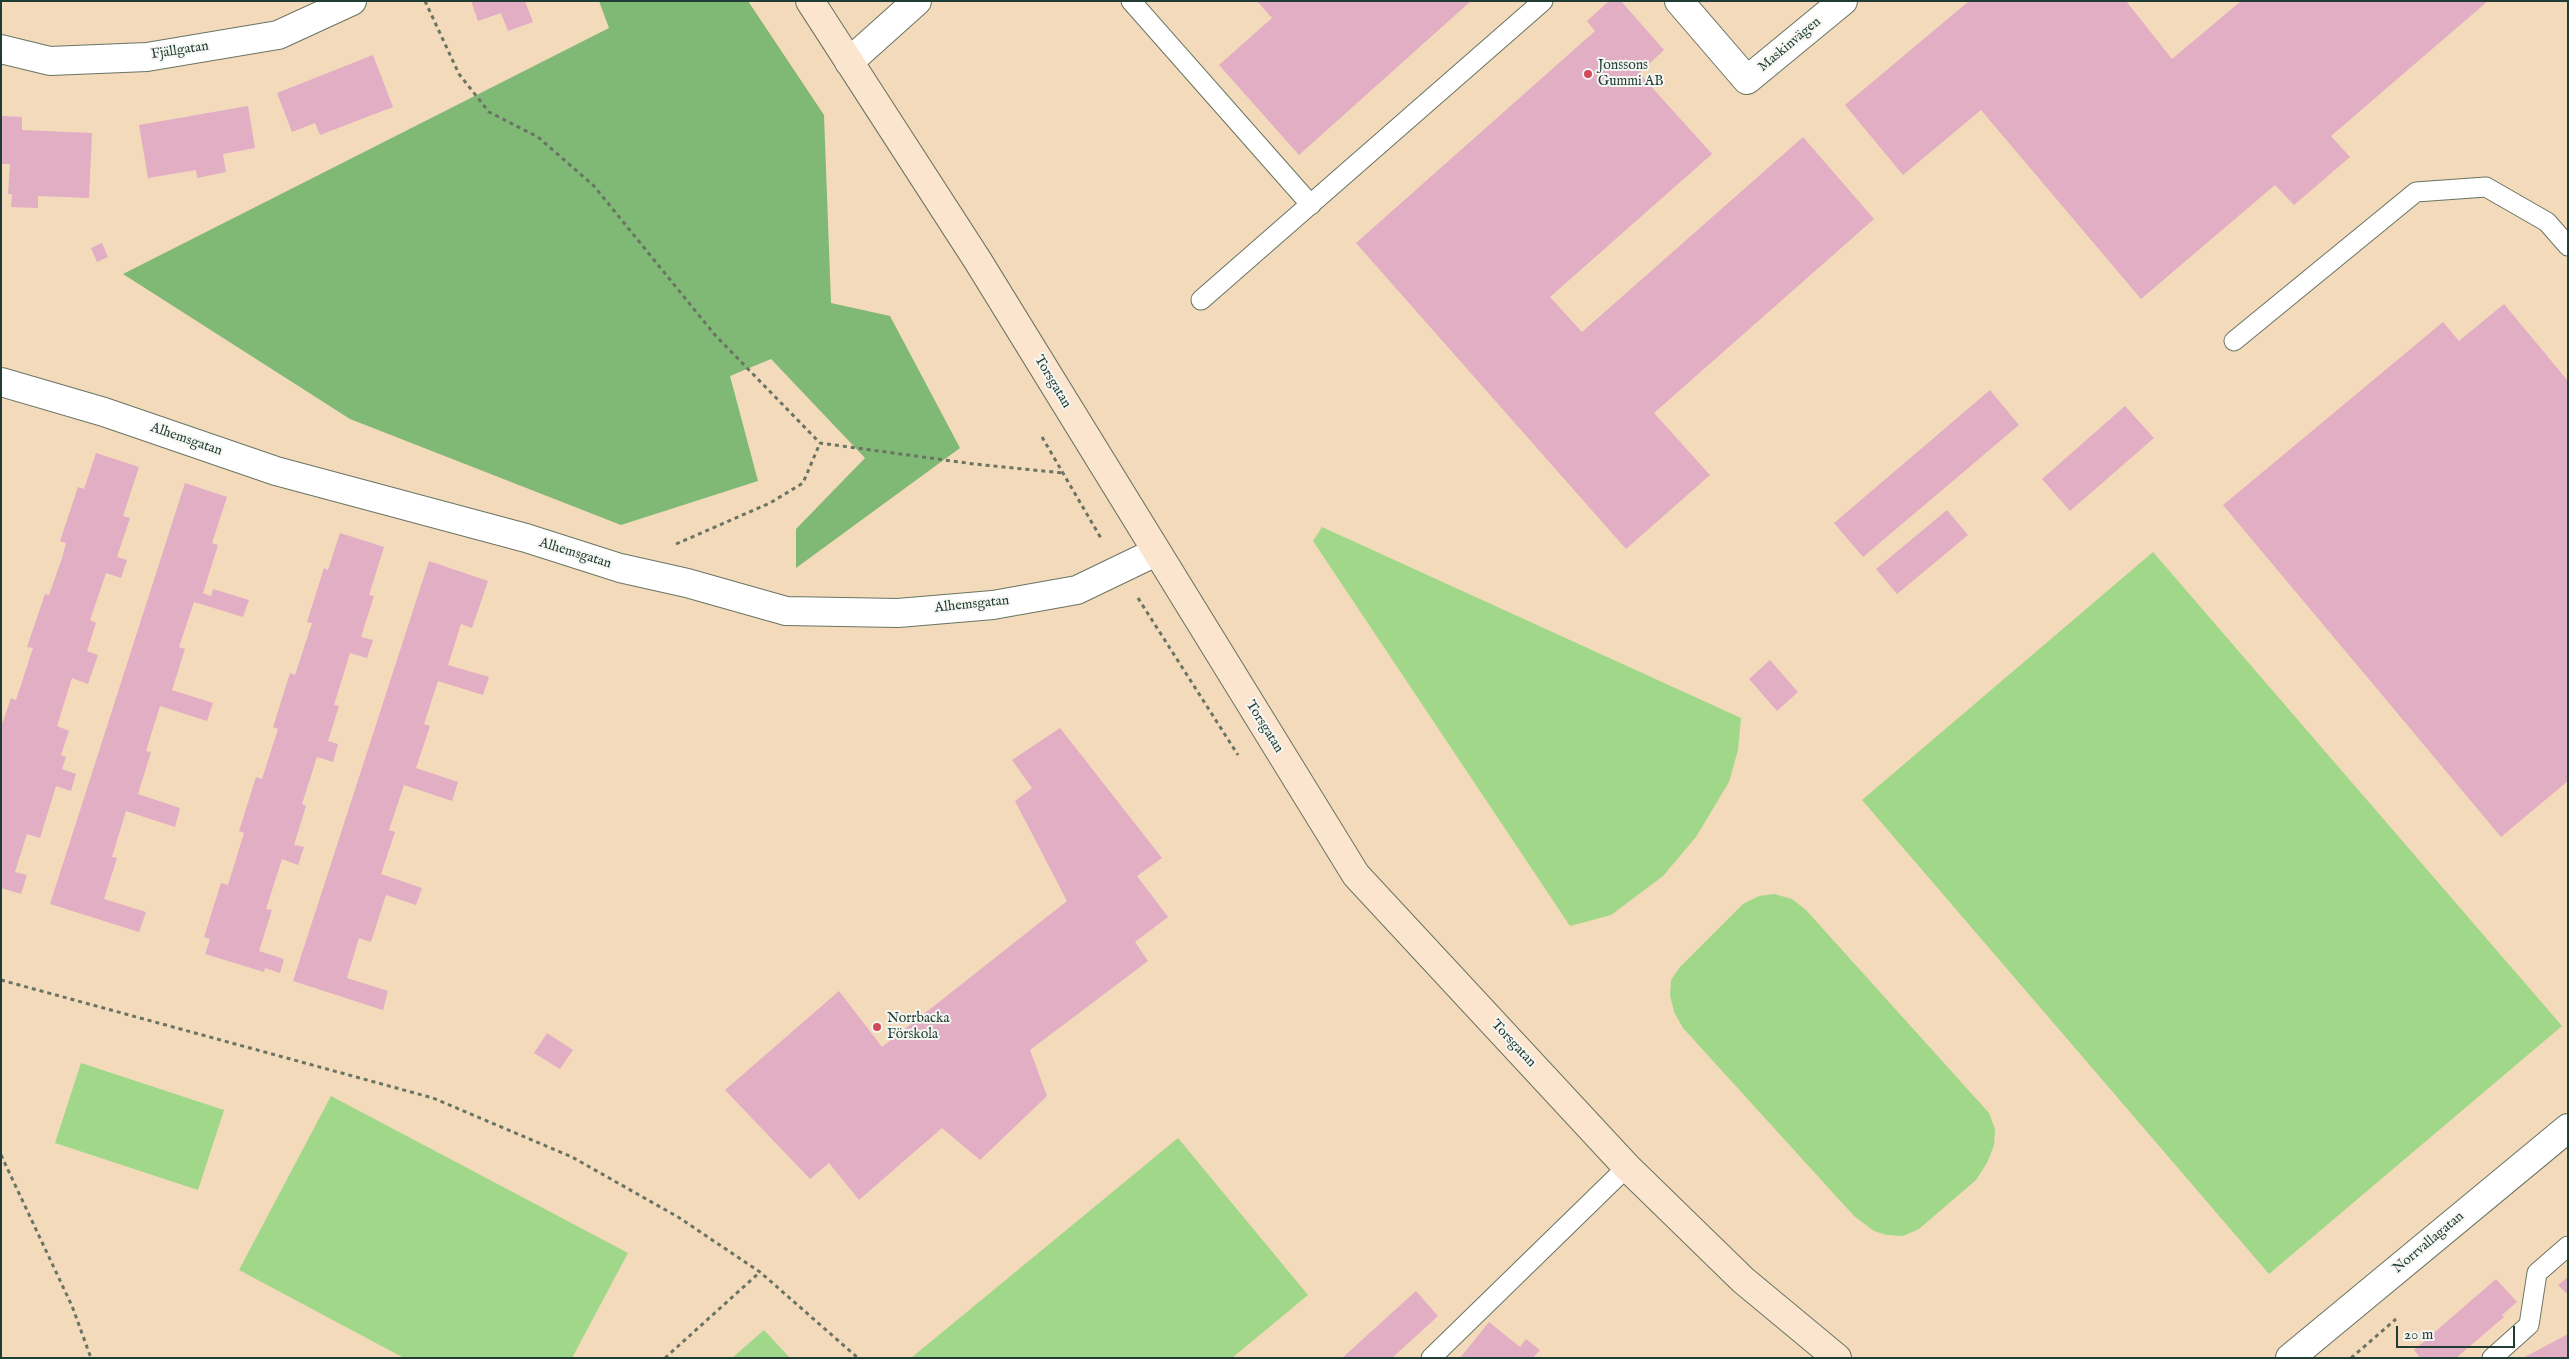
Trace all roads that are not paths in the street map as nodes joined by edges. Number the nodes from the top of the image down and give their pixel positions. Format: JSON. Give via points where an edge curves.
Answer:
{"nodes":[{"id":1,"x":352,"y":1,"type":"edge"},
{"id":2,"x":810,"y":1,"type":"edge"},
{"id":3,"x":918,"y":1,"type":"edge"},
{"id":4,"x":1131,"y":1,"type":"edge"},
{"id":5,"x":1543,"y":1,"type":"edge"},
{"id":6,"x":1680,"y":1,"type":"edge"},
{"id":7,"x":1843,"y":1,"type":"edge"},
{"id":8,"x":1,"y":49,"type":"edge"},
{"id":9,"x":849,"y":62,"type":"junction"},
{"id":10,"x":1311,"y":205,"type":"junction"},
{"id":11,"x":2568,"y":246,"type":"edge"},
{"id":12,"x":1201,"y":300,"type":"dead end"},
{"id":13,"x":2234,"y":341,"type":"dead end"},
{"id":14,"x":1,"y":382,"type":"edge"},
{"id":15,"x":1156,"y":552,"type":"junction"},
{"id":16,"x":2568,"y":1128,"type":"edge"},
{"id":17,"x":1627,"y":1167,"type":"junction"},
{"id":18,"x":2568,"y":1246,"type":"edge"},
{"id":19,"x":1431,"y":1358,"type":"edge"},
{"id":20,"x":1837,"y":1358,"type":"edge"},
{"id":21,"x":2290,"y":1358,"type":"edge"},
{"id":22,"x":2492,"y":1358,"type":"edge"}],
"edges":[{"from":1,"to":8,"type":"street","name":"Fjällgatan","via":[[278,35],[147,57],[50,61]]},
{"from":2,"to":9,"type":"main road","name":"Torsgatan"},
{"from":3,"to":9,"type":"street"},
{"from":4,"to":10,"type":"lane"},
{"from":5,"to":10,"type":"lane"},
{"from":6,"to":7,"type":"street","name":"Maskinvägen","via":[[1747,80]]},
{"from":9,"to":15,"type":"main road","name":"Torsgatan","via":[[978,262]]},
{"from":10,"to":12,"type":"lane"},
{"from":11,"to":13,"type":"lane","via":[[2547,222],[2486,187],[2416,192]]},
{"from":14,"to":15,"type":"street","name":"Alhemsgatan","via":[[104,412],[276,471],[786,611],[898,613],[993,605],[1077,590]]},
{"from":15,"to":17,"type":"main road","name":"Torsgatan","via":[[1356,874]]},
{"from":16,"to":21,"type":"street","name":"Norrvallagatan"},
{"from":17,"to":19,"type":"lane"},
{"from":17,"to":20,"type":"main road","name":"Torsgatan","via":[[1743,1280]]},
{"from":18,"to":22,"type":"lane","via":[[2537,1273],[2529,1325]]}]}
